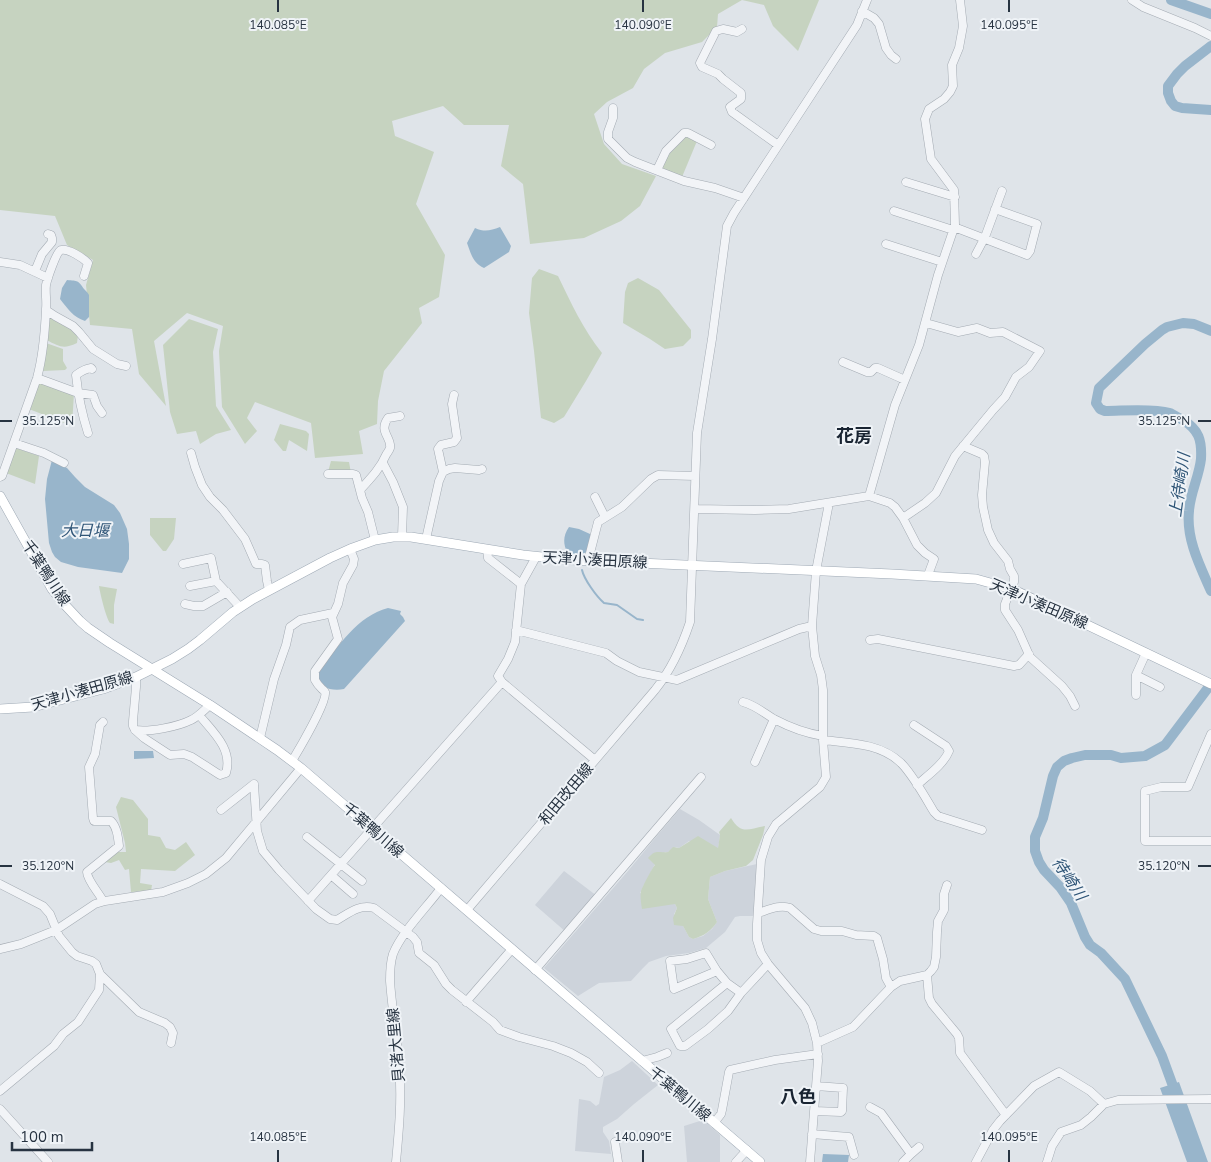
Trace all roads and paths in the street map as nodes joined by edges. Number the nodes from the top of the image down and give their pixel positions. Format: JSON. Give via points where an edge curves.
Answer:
{"nodes":[{"id":1,"x":866,"y":0,"type":"edge"},
{"id":2,"x":960,"y":0,"type":"edge"},
{"id":3,"x":1132,"y":0,"type":"edge"},
{"id":4,"x":862,"y":11,"type":"junction"},
{"id":5,"x":742,"y":29,"type":"dead end"},
{"id":6,"x":1211,"y":36,"type":"edge"},
{"id":7,"x":896,"y":59,"type":"dead end"},
{"id":8,"x":613,"y":108,"type":"dead end"},
{"id":9,"x":711,"y":145,"type":"dead end"},
{"id":10,"x":778,"y":145,"type":"junction"},
{"id":11,"x":657,"y":170,"type":"junction"},
{"id":12,"x":906,"y":182,"type":"dead end"},
{"id":13,"x":1002,"y":190,"type":"dead end"},
{"id":14,"x":955,"y":197,"type":"junction"},
{"id":15,"x":744,"y":198,"type":"junction"},
{"id":16,"x":995,"y":209,"type":"junction"},
{"id":17,"x":894,"y":211,"type":"dead end"},
{"id":18,"x":954,"y":229,"type":"junction"},
{"id":19,"x":48,"y":234,"type":"dead end"},
{"id":20,"x":984,"y":238,"type":"junction"},
{"id":21,"x":886,"y":244,"type":"dead end"},
{"id":22,"x":976,"y":254,"type":"dead end"},
{"id":23,"x":0,"y":262,"type":"edge"},
{"id":24,"x":942,"y":262,"type":"junction"},
{"id":25,"x":35,"y":271,"type":"junction"},
{"id":26,"x":84,"y":276,"type":"dead end"},
{"id":27,"x":48,"y":278,"type":"junction"},
{"id":28,"x":46,"y":310,"type":"junction"},
{"id":29,"x":926,"y":323,"type":"junction"},
{"id":30,"x":843,"y":362,"type":"dead end"},
{"id":31,"x":126,"y":366,"type":"dead end"},
{"id":32,"x":92,"y":370,"type":"dead end"},
{"id":33,"x":37,"y":378,"type":"junction"},
{"id":34,"x":905,"y":380,"type":"junction"},
{"id":35,"x":78,"y":393,"type":"junction"},
{"id":36,"x":454,"y":395,"type":"dead end"},
{"id":37,"x":102,"y":413,"type":"dead end"},
{"id":38,"x":400,"y":416,"type":"dead end"},
{"id":39,"x":88,"y":433,"type":"dead end"},
{"id":40,"x":14,"y":442,"type":"junction"},
{"id":41,"x":962,"y":446,"type":"junction"},
{"id":42,"x":191,"y":453,"type":"dead end"},
{"id":43,"x":64,"y":463,"type":"dead end"},
{"id":44,"x":383,"y":463,"type":"junction"},
{"id":45,"x":482,"y":469,"type":"dead end"},
{"id":46,"x":443,"y":472,"type":"junction"},
{"id":47,"x":328,"y":474,"type":"dead end"},
{"id":48,"x":695,"y":476,"type":"junction"},
{"id":49,"x":0,"y":477,"type":"edge"},
{"id":50,"x":360,"y":490,"type":"junction"},
{"id":51,"x":0,"y":496,"type":"edge"},
{"id":52,"x":869,"y":496,"type":"junction"},
{"id":53,"x":595,"y":497,"type":"dead end"},
{"id":54,"x":829,"y":503,"type":"junction"},
{"id":55,"x":695,"y":508,"type":"junction"},
{"id":56,"x":605,"y":517,"type":"junction"},
{"id":57,"x":903,"y":518,"type":"junction"},
{"id":58,"x":402,"y":536,"type":"junction"},
{"id":59,"x":426,"y":539,"type":"junction"},
{"id":60,"x":375,"y":540,"type":"junction"},
{"id":61,"x":350,"y":549,"type":"junction"},
{"id":62,"x":487,"y":550,"type":"junction"},
{"id":63,"x":536,"y":557,"type":"junction"},
{"id":64,"x":588,"y":561,"type":"junction"},
{"id":65,"x":183,"y":564,"type":"dead end"},
{"id":66,"x":692,"y":565,"type":"junction"},
{"id":67,"x":816,"y":570,"type":"junction"},
{"id":68,"x":928,"y":576,"type":"junction"},
{"id":69,"x":216,"y":581,"type":"junction"},
{"id":70,"x":521,"y":584,"type":"junction"},
{"id":71,"x":190,"y":586,"type":"dead end"},
{"id":72,"x":1012,"y":589,"type":"junction"},
{"id":73,"x":269,"y":590,"type":"junction"},
{"id":74,"x":227,"y":592,"type":"junction"},
{"id":75,"x":185,"y":604,"type":"dead end"},
{"id":76,"x":240,"y":607,"type":"junction"},
{"id":77,"x":333,"y":613,"type":"junction"},
{"id":78,"x":812,"y":626,"type":"junction"},
{"id":79,"x":516,"y":630,"type":"junction"},
{"id":80,"x":870,"y":640,"type":"dead end"},
{"id":81,"x":1146,"y":653,"type":"junction"},
{"id":82,"x":1029,"y":654,"type":"junction"},
{"id":83,"x":151,"y":669,"type":"junction"},
{"id":84,"x":1136,"y":675,"type":"junction"},
{"id":85,"x":136,"y":677,"type":"junction"},
{"id":86,"x":665,"y":678,"type":"junction"},
{"id":87,"x":502,"y":682,"type":"junction"},
{"id":88,"x":1207,"y":682,"type":"edge"},
{"id":89,"x":1160,"y":687,"type":"dead end"},
{"id":90,"x":1136,"y":695,"type":"dead end"},
{"id":91,"x":743,"y":702,"type":"dead end"},
{"id":92,"x":210,"y":705,"type":"junction"},
{"id":93,"x":1075,"y":706,"type":"dead end"},
{"id":94,"x":0,"y":709,"type":"edge"},
{"id":95,"x":199,"y":715,"type":"junction"},
{"id":96,"x":774,"y":718,"type":"junction"},
{"id":97,"x":103,"y":722,"type":"dead end"},
{"id":98,"x":914,"y":725,"type":"dead end"},
{"id":99,"x":135,"y":730,"type":"junction"},
{"id":100,"x":1211,"y":734,"type":"edge"},
{"id":101,"x":260,"y":738,"type":"junction"},
{"id":102,"x":823,"y":738,"type":"junction"},
{"id":103,"x":595,"y":760,"type":"junction"},
{"id":104,"x":292,"y":761,"type":"junction"},
{"id":105,"x":755,"y":762,"type":"dead end"},
{"id":106,"x":301,"y":768,"type":"junction"},
{"id":107,"x":701,"y":777,"type":"dead end"},
{"id":108,"x":917,"y":785,"type":"junction"},
{"id":109,"x":221,"y":810,"type":"dead end"},
{"id":110,"x":257,"y":823,"type":"junction"},
{"id":111,"x":372,"y":828,"type":"junction"},
{"id":112,"x":982,"y":830,"type":"dead end"},
{"id":113,"x":307,"y":837,"type":"dead end"},
{"id":114,"x":1211,"y":841,"type":"edge"},
{"id":115,"x":341,"y":864,"type":"junction"},
{"id":116,"x":331,"y":875,"type":"junction"},
{"id":117,"x":362,"y":881,"type":"dead end"},
{"id":118,"x":0,"y":884,"type":"edge"},
{"id":119,"x":946,"y":885,"type":"dead end"},
{"id":120,"x":441,"y":888,"type":"junction"},
{"id":121,"x":353,"y":894,"type":"dead end"},
{"id":122,"x":103,"y":901,"type":"junction"},
{"id":123,"x":308,"y":901,"type":"junction"},
{"id":124,"x":467,"y":910,"type":"junction"},
{"id":125,"x":758,"y":912,"type":"junction"},
{"id":126,"x":56,"y":930,"type":"junction"},
{"id":127,"x":406,"y":932,"type":"junction"},
{"id":128,"x":0,"y":949,"type":"edge"},
{"id":129,"x":512,"y":949,"type":"junction"},
{"id":130,"x":768,"y":964,"type":"junction"},
{"id":131,"x":536,"y":970,"type":"junction"},
{"id":132,"x":717,"y":971,"type":"junction"},
{"id":133,"x":100,"y":974,"type":"junction"},
{"id":134,"x":927,"y":974,"type":"junction"},
{"id":135,"x":727,"y":983,"type":"junction"},
{"id":136,"x":891,"y":987,"type":"junction"},
{"id":137,"x":741,"y":993,"type":"junction"},
{"id":138,"x":466,"y":1002,"type":"junction"},
{"id":139,"x":171,"y":1043,"type":"dead end"},
{"id":140,"x":817,"y":1043,"type":"junction"},
{"id":141,"x":667,"y":1053,"type":"dead end"},
{"id":142,"x":818,"y":1054,"type":"junction"},
{"id":143,"x":642,"y":1061,"type":"junction"},
{"id":144,"x":599,"y":1073,"type":"dead end"},
{"id":145,"x":816,"y":1086,"type":"junction"},
{"id":146,"x":0,"y":1091,"type":"edge"},
{"id":147,"x":1211,"y":1099,"type":"edge"},
{"id":148,"x":1104,"y":1104,"type":"junction"},
{"id":149,"x":870,"y":1107,"type":"dead end"},
{"id":150,"x":0,"y":1110,"type":"edge"},
{"id":151,"x":814,"y":1111,"type":"junction"},
{"id":152,"x":1006,"y":1115,"type":"junction"},
{"id":153,"x":714,"y":1123,"type":"junction"},
{"id":154,"x":812,"y":1134,"type":"junction"},
{"id":155,"x":615,"y":1142,"type":"dead end"},
{"id":156,"x":919,"y":1147,"type":"dead end"},
{"id":157,"x":747,"y":1150,"type":"junction"},
{"id":158,"x":911,"y":1154,"type":"junction"},
{"id":159,"x":854,"y":1156,"type":"dead end"},
{"id":160,"x":48,"y":1162,"type":"edge"},
{"id":161,"x":396,"y":1162,"type":"edge"},
{"id":162,"x":618,"y":1162,"type":"edge"},
{"id":163,"x":736,"y":1162,"type":"edge"},
{"id":164,"x":760,"y":1162,"type":"edge"},
{"id":165,"x":810,"y":1162,"type":"edge"},
{"id":166,"x":903,"y":1162,"type":"edge"},
{"id":167,"x":976,"y":1162,"type":"edge"},
{"id":168,"x":1047,"y":1162,"type":"edge"}],
"edges":[{"from":1,"to":4,"type":"street","name":"和田改田線"},
{"from":2,"to":14,"type":"street","via":[[963,26],[952,65],[953,86],[944,99],[929,109],[925,120],[931,159],[954,190]]},
{"from":3,"to":6,"type":"street"},
{"from":4,"to":7,"type":"street","via":[[879,24],[886,48]]},
{"from":4,"to":10,"type":"street","name":"和田改田線","via":[[857,25]]},
{"from":5,"to":10,"type":"street","via":[[716,32],[700,62],[702,67],[718,74],[741,93],[741,99],[730,110]]},
{"from":8,"to":11,"type":"street","via":[[608,139],[627,158]]},
{"from":9,"to":11,"type":"street","via":[[684,133],[666,151]]},
{"from":10,"to":15,"type":"street","name":"和田改田線"},
{"from":11,"to":15,"type":"street"},
{"from":12,"to":14,"type":"street"},
{"from":13,"to":16,"type":"street"},
{"from":14,"to":18,"type":"street"},
{"from":15,"to":48,"type":"street","name":"和田改田線","via":[[727,226],[697,433]]},
{"from":16,"to":20,"type":"street"},
{"from":16,"to":20,"type":"street","via":[[1037,224],[1030,251],[1027,255]]},
{"from":17,"to":18,"type":"street"},
{"from":18,"to":20,"type":"street"},
{"from":18,"to":24,"type":"street"},
{"from":19,"to":25,"type":"street","via":[[52,242],[42,254]]},
{"from":20,"to":22,"type":"street"},
{"from":21,"to":24,"type":"street"},
{"from":23,"to":25,"type":"street"},
{"from":24,"to":29,"type":"street"},
{"from":25,"to":27,"type":"street"},
{"from":26,"to":27,"type":"street","via":[[88,263],[68,250],[62,250],[55,257]]},
{"from":27,"to":28,"type":"street"},
{"from":28,"to":31,"type":"street","via":[[80,332],[93,349]]},
{"from":28,"to":33,"type":"street"},
{"from":29,"to":34,"type":"street"},
{"from":29,"to":41,"type":"street","via":[[958,332],[977,328],[990,333],[1003,332],[1040,351]]},
{"from":30,"to":34,"type":"street","via":[[867,372],[878,368]]},
{"from":32,"to":35,"type":"street","via":[[76,375]]},
{"from":33,"to":35,"type":"street"},
{"from":33,"to":40,"type":"street"},
{"from":34,"to":52,"type":"street"},
{"from":35,"to":37,"type":"street","via":[[93,395]]},
{"from":35,"to":39,"type":"street"},
{"from":36,"to":46,"type":"street","via":[[452,404],[457,438],[438,449]]},
{"from":38,"to":44,"type":"street","via":[[388,418],[385,422],[390,448]]},
{"from":40,"to":43,"type":"street"},
{"from":40,"to":49,"type":"street"},
{"from":41,"to":57,"type":"street","via":[[936,492]]},
{"from":41,"to":72,"type":"street","via":[[984,456],[982,507],[994,543],[1014,576]]},
{"from":42,"to":73,"type":"street","via":[[202,485],[245,539],[256,564],[265,566]]},
{"from":44,"to":50,"type":"street"},
{"from":44,"to":58,"type":"street","via":[[403,507]]},
{"from":45,"to":46,"type":"street","via":[[455,468]]},
{"from":46,"to":59,"type":"street"},
{"from":47,"to":50,"type":"street","via":[[356,475]]},
{"from":48,"to":55,"type":"street","name":"和田改田線"},
{"from":48,"to":56,"type":"street","via":[[658,474],[622,507]]},
{"from":50,"to":60,"type":"street"},
{"from":51,"to":83,"type":"main road","name":"千葉鴨川線","via":[[64,605],[96,634]]},
{"from":52,"to":54,"type":"street"},
{"from":52,"to":57,"type":"street","via":[[890,503]]},
{"from":53,"to":56,"type":"street"},
{"from":54,"to":55,"type":"street","via":[[789,509]]},
{"from":54,"to":67,"type":"street"},
{"from":55,"to":66,"type":"street","name":"和田改田線"},
{"from":56,"to":64,"type":"street","via":[[598,522]]},
{"from":57,"to":68,"type":"street","via":[[917,546],[934,559]]},
{"from":58,"to":59,"type":"main road","name":"天津小湊田原線"},
{"from":58,"to":60,"type":"main road","name":"天津小湊田原線"},
{"from":59,"to":62,"type":"main road","name":"天津小湊田原線"},
{"from":60,"to":61,"type":"main road","name":"天津小湊田原線"},
{"from":61,"to":73,"type":"main road","name":"天津小湊田原線"},
{"from":61,"to":77,"type":"street","via":[[353,565]]},
{"from":62,"to":63,"type":"main road","name":"天津小湊田原線"},
{"from":62,"to":70,"type":"street","via":[[488,558]]},
{"from":63,"to":64,"type":"main road","name":"天津小湊田原線"},
{"from":63,"to":70,"type":"street"},
{"from":64,"to":66,"type":"main road","name":"天津小湊田原線"},
{"from":65,"to":69,"type":"street","via":[[211,558]]},
{"from":66,"to":67,"type":"main road","name":"天津小湊田原線"},
{"from":66,"to":86,"type":"street","name":"和田改田線","via":[[690,622]]},
{"from":67,"to":68,"type":"main road","name":"天津小湊田原線"},
{"from":67,"to":78,"type":"street"},
{"from":68,"to":72,"type":"main road","name":"天津小湊田原線","via":[[976,578]]},
{"from":69,"to":71,"type":"street"},
{"from":69,"to":74,"type":"street"},
{"from":70,"to":79,"type":"street"},
{"from":72,"to":81,"type":"main road","name":"天津小湊田原線"},
{"from":72,"to":82,"type":"street","via":[[1005,610]]},
{"from":73,"to":76,"type":"main road","name":"天津小湊田原線"},
{"from":74,"to":75,"type":"street","via":[[203,606]]},
{"from":74,"to":76,"type":"street"},
{"from":76,"to":83,"type":"main road","name":"天津小湊田原線","via":[[194,645]]},
{"from":77,"to":101,"type":"street","via":[[300,620],[290,627]]},
{"from":77,"to":104,"type":"street","via":[[338,639],[319,664],[314,680],[326,694]]},
{"from":78,"to":86,"type":"street","via":[[677,680]]},
{"from":78,"to":102,"type":"street","via":[[822,682]]},
{"from":79,"to":86,"type":"street","via":[[606,653],[640,672]]},
{"from":79,"to":87,"type":"street","via":[[508,660],[498,676]]},
{"from":80,"to":82,"type":"street","via":[[1014,666]]},
{"from":81,"to":84,"type":"street"},
{"from":81,"to":88,"type":"main road","name":"天津小湊田原線"},
{"from":82,"to":93,"type":"street","via":[[1062,686]]},
{"from":83,"to":85,"type":"main road","name":"天津小湊田原線"},
{"from":83,"to":92,"type":"main road","name":"千葉鴨川線"},
{"from":84,"to":89,"type":"street"},
{"from":84,"to":90,"type":"street"},
{"from":85,"to":94,"type":"main road","name":"天津小湊田原線","via":[[34,707]]},
{"from":85,"to":99,"type":"street"},
{"from":86,"to":103,"type":"street","name":"和田改田線"},
{"from":87,"to":103,"type":"street"},
{"from":87,"to":111,"type":"street"},
{"from":91,"to":96,"type":"street"},
{"from":92,"to":95,"type":"street"},
{"from":92,"to":101,"type":"main road","name":"千葉鴨川線"},
{"from":95,"to":99,"type":"street","via":[[190,721],[154,731]]},
{"from":95,"to":99,"type":"street","via":[[225,747],[226,773],[220,775],[192,756],[170,755]]},
{"from":96,"to":102,"type":"street","via":[[794,729]]},
{"from":96,"to":105,"type":"street"},
{"from":97,"to":122,"type":"street","via":[[89,767],[93,818],[94,821],[111,821],[119,846],[87,872]]},
{"from":98,"to":108,"type":"street","via":[[949,751]]},
{"from":100,"to":114,"type":"street","via":[[1188,787],[1160,787],[1146,792],[1145,831],[1145,841]]},
{"from":101,"to":104,"type":"main road","name":"千葉鴨川線"},
{"from":102,"to":108,"type":"street","via":[[884,751],[901,763]]},
{"from":102,"to":125,"type":"street","via":[[825,780],[820,788],[776,824],[768,837],[761,860]]},
{"from":103,"to":124,"type":"street","name":"和田改田線"},
{"from":104,"to":106,"type":"main road","name":"千葉鴨川線"},
{"from":106,"to":110,"type":"street"},
{"from":106,"to":111,"type":"main road","name":"千葉鴨川線"},
{"from":107,"to":131,"type":"street"},
{"from":108,"to":112,"type":"street","via":[[938,816]]},
{"from":109,"to":110,"type":"street","via":[[254,784]]},
{"from":110,"to":122,"type":"street","via":[[226,858],[206,874],[163,892]]},
{"from":110,"to":123,"type":"street","via":[[263,851]]},
{"from":111,"to":115,"type":"street"},
{"from":111,"to":120,"type":"main road","name":"千葉鴨川線"},
{"from":113,"to":115,"type":"street"},
{"from":115,"to":116,"type":"street"},
{"from":115,"to":117,"type":"street"},
{"from":116,"to":121,"type":"street"},
{"from":116,"to":123,"type":"street"},
{"from":118,"to":126,"type":"street","via":[[43,906]]},
{"from":119,"to":134,"type":"street","via":[[944,910],[938,921],[934,967]]},
{"from":120,"to":124,"type":"main road","name":"千葉鴨川線"},
{"from":120,"to":127,"type":"street","name":"貝渚大里線"},
{"from":122,"to":126,"type":"street"},
{"from":123,"to":127,"type":"street","via":[[334,920],[353,910],[374,908]]},
{"from":124,"to":129,"type":"main road","name":"千葉鴨川線"},
{"from":125,"to":130,"type":"street","via":[[758,943]]},
{"from":125,"to":136,"type":"street","via":[[786,906],[814,929],[874,936]]},
{"from":126,"to":128,"type":"street"},
{"from":126,"to":133,"type":"street","via":[[72,952],[96,964]]},
{"from":127,"to":138,"type":"street","via":[[417,942],[419,953],[434,965],[446,984]]},
{"from":127,"to":161,"type":"street","name":"貝渚大里線","via":[[392,956],[390,968],[399,1067]]},
{"from":129,"to":131,"type":"main road","name":"千葉鴨川線"},
{"from":129,"to":138,"type":"street"},
{"from":130,"to":137,"type":"street"},
{"from":130,"to":140,"type":"street","via":[[805,1008]]},
{"from":131,"to":143,"type":"main road","name":"千葉鴨川線"},
{"from":132,"to":132,"type":"street","via":[[674,990],[670,961],[706,953]]},
{"from":132,"to":135,"type":"street"},
{"from":133,"to":139,"type":"street","via":[[139,1012],[165,1023],[173,1033]]},
{"from":133,"to":146,"type":"street","via":[[99,990],[78,1022]]},
{"from":134,"to":136,"type":"street","via":[[900,981]]},
{"from":134,"to":152,"type":"street","via":[[932,1004],[957,1034],[960,1053]]},
{"from":135,"to":137,"type":"street"},
{"from":135,"to":137,"type":"street","via":[[671,1030],[680,1046],[708,1030]]},
{"from":136,"to":140,"type":"street","via":[[854,1027]]},
{"from":138,"to":144,"type":"street","via":[[500,1030],[571,1053]]},
{"from":140,"to":142,"type":"street"},
{"from":141,"to":143,"type":"street"},
{"from":142,"to":145,"type":"street"},
{"from":142,"to":153,"type":"street","via":[[730,1070],[721,1114]]},
{"from":143,"to":153,"type":"main road","name":"千葉鴨川線"},
{"from":145,"to":151,"type":"street"},
{"from":145,"to":151,"type":"street","via":[[843,1088],[842,1111]]},
{"from":147,"to":148,"type":"street","via":[[1118,1100]]},
{"from":148,"to":152,"type":"street","via":[[1059,1072],[1034,1086]]},
{"from":148,"to":168,"type":"street","via":[[1081,1125],[1061,1132]]},
{"from":149,"to":158,"type":"street","via":[[881,1113]]},
{"from":150,"to":160,"type":"street"},
{"from":151,"to":154,"type":"street"},
{"from":152,"to":167,"type":"street","via":[[993,1130]]},
{"from":153,"to":157,"type":"main road","name":"千葉鴨川線"},
{"from":154,"to":159,"type":"street","via":[[849,1137]]},
{"from":154,"to":165,"type":"street"},
{"from":155,"to":162,"type":"street"},
{"from":156,"to":158,"type":"street"},
{"from":157,"to":163,"type":"street"},
{"from":157,"to":164,"type":"main road","name":"千葉鴨川線"},
{"from":158,"to":166,"type":"street"}]}
